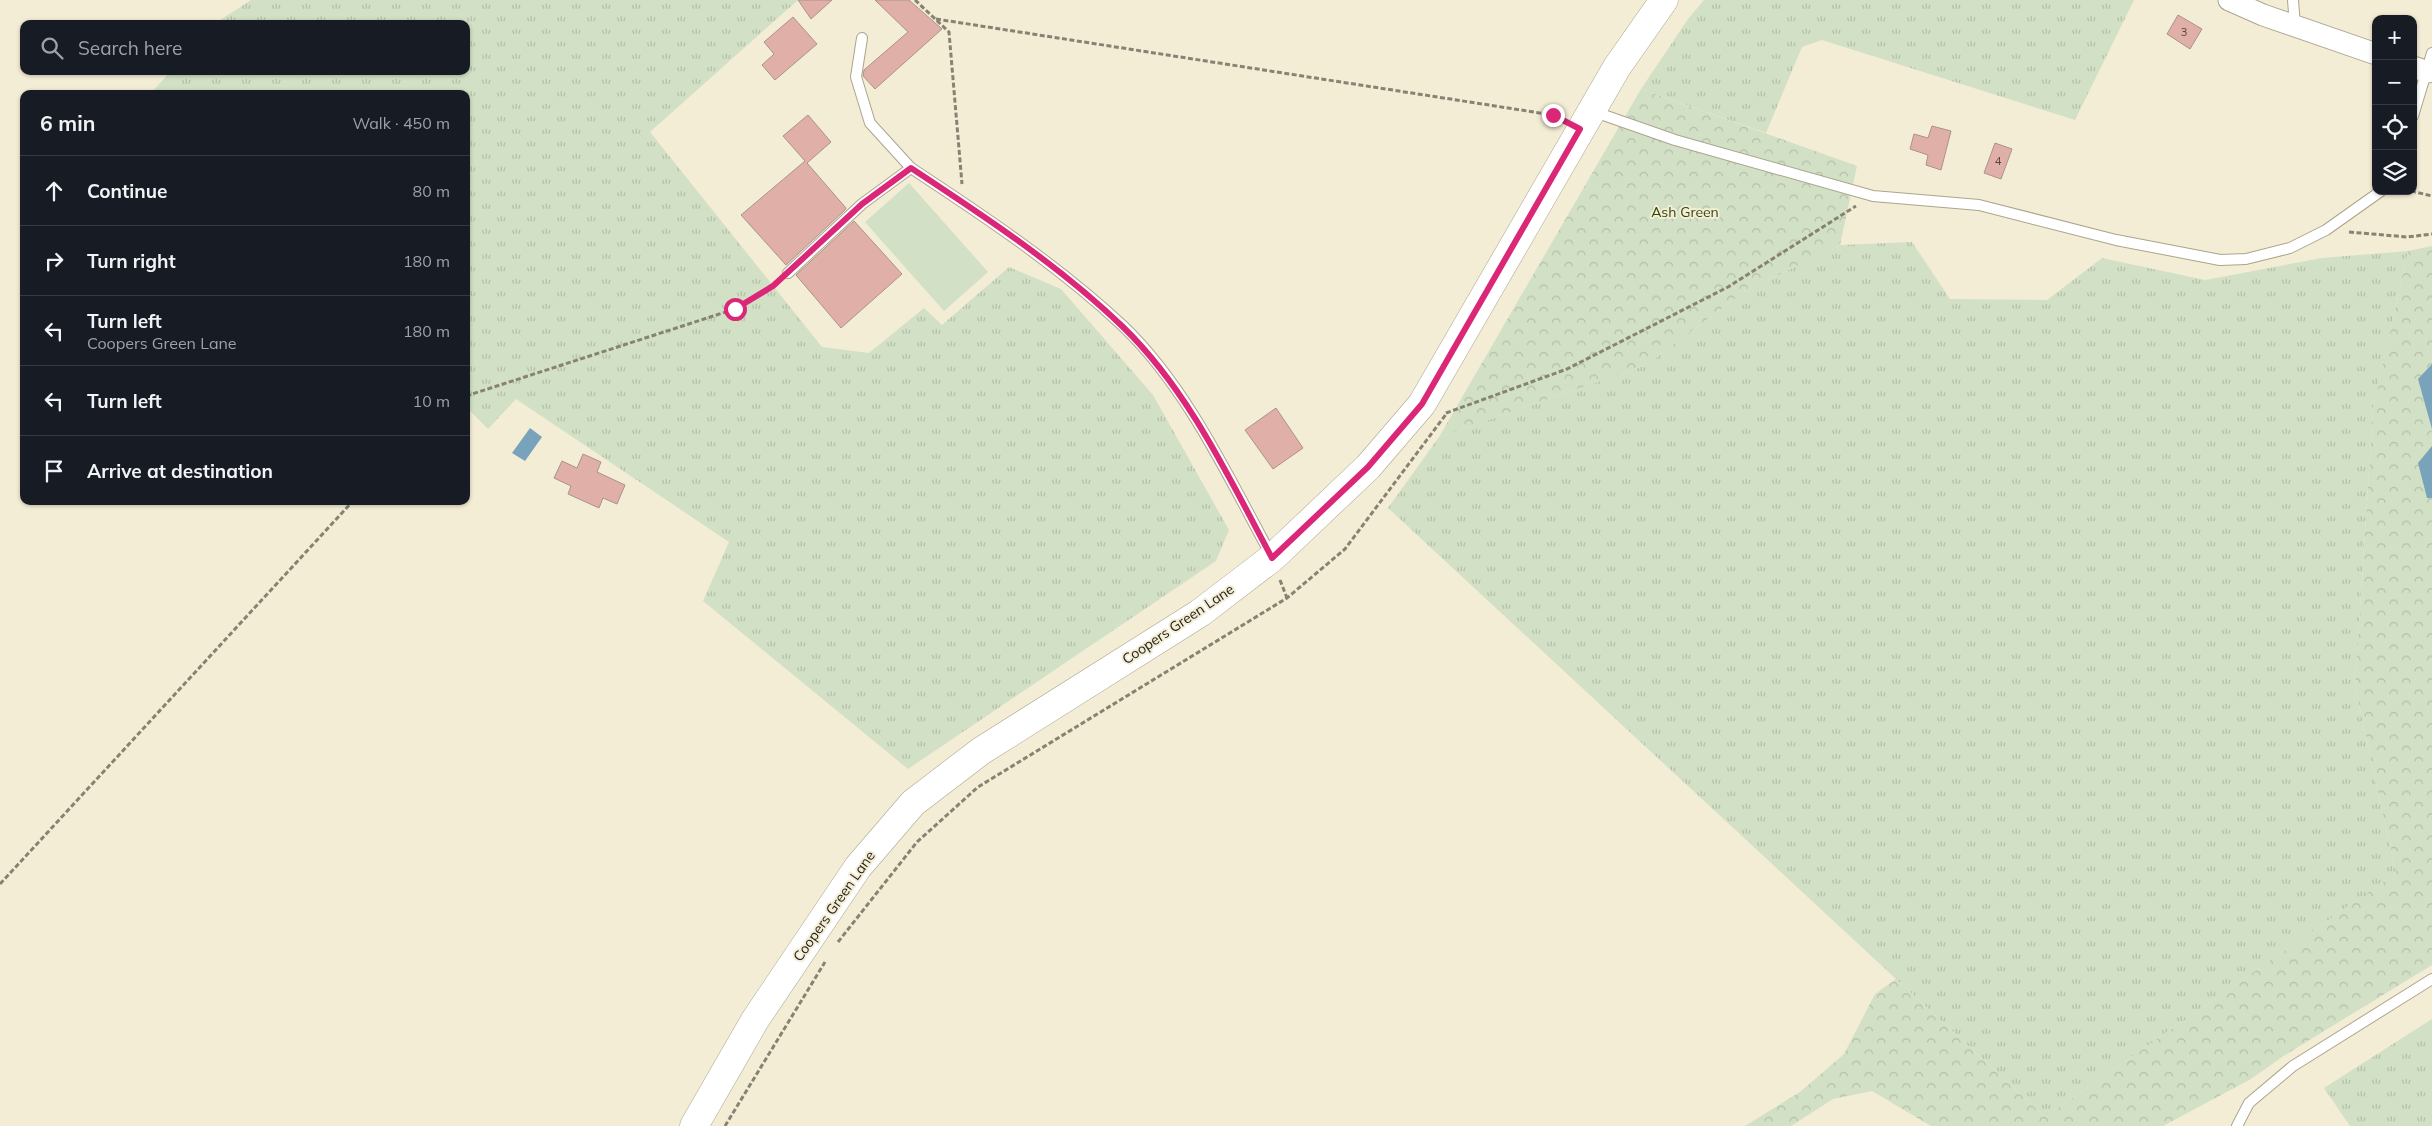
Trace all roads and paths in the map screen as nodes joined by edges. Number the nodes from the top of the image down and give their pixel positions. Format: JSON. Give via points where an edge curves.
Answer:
{"nodes":[{"id":1,"x":915,"y":0,"type":"edge"},
{"id":2,"x":1664,"y":0,"type":"edge"},
{"id":3,"x":2229,"y":0,"type":"edge"},
{"id":4,"x":2293,"y":0,"type":"edge"},
{"id":5,"x":936,"y":19,"type":"junction"},
{"id":6,"x":2295,"y":26,"type":"junction"},
{"id":7,"x":862,"y":38,"type":"dead end"},
{"id":8,"x":2372,"y":53,"type":"edge"},
{"id":9,"x":2424,"y":64,"type":"edge"},
{"id":10,"x":2415,"y":105,"type":"edge"},
{"id":11,"x":1586,"y":120,"type":"junction"},
{"id":12,"x":911,"y":168,"type":"junction"},
{"id":13,"x":2417,"y":192,"type":"edge"},
{"id":14,"x":2375,"y":195,"type":"edge"},
{"id":15,"x":1873,"y":196,"type":"junction"},
{"id":16,"x":2432,"y":196,"type":"edge"},
{"id":17,"x":959,"y":199,"type":"junction"},
{"id":18,"x":2326,"y":230,"type":"junction"},
{"id":19,"x":2432,"y":234,"type":"edge"},
{"id":20,"x":788,"y":273,"type":"joint"},
{"id":21,"x":470,"y":395,"type":"edge"},
{"id":22,"x":1434,"y":409,"type":"junction"},
{"id":23,"x":349,"y":505,"type":"edge"},
{"id":24,"x":1272,"y":558,"type":"junction"},
{"id":25,"x":0,"y":884,"type":"edge"},
{"id":26,"x":833,"y":949,"type":"dead end"},
{"id":27,"x":828,"y":958,"type":"dead end"},
{"id":28,"x":2432,"y":978,"type":"edge"},
{"id":29,"x":694,"y":1126,"type":"edge"},
{"id":30,"x":725,"y":1126,"type":"edge"},
{"id":31,"x":2237,"y":1126,"type":"edge"}],
"edges":[{"from":1,"to":5,"type":"path"},
{"from":2,"to":11,"type":"street","name":"Coopers Green Lane","via":[[1617,67]]},
{"from":3,"to":6,"type":"street"},
{"from":4,"to":6,"type":"lane"},
{"from":5,"to":11,"type":"path"},
{"from":5,"to":17,"type":"path","via":[[949,32],[963,180]]},
{"from":6,"to":8,"type":"street"},
{"from":7,"to":12,"type":"lane","via":[[856,77],[870,123]]},
{"from":9,"to":10,"type":"lane"},
{"from":11,"to":15,"type":"lane","via":[[1675,140]]},
{"from":11,"to":22,"type":"street","name":"Coopers Green Lane"},
{"from":12,"to":17,"type":"lane"},
{"from":12,"to":20,"type":"lane","via":[[862,204]]},
{"from":13,"to":16,"type":"path"},
{"from":14,"to":18,"type":"lane"},
{"from":15,"to":18,"type":"lane","via":[[1979,205],[2116,240],[2220,260],[2246,259],[2290,248]]},
{"from":15,"to":22,"type":"path","via":[[1728,287],[1567,369]]},
{"from":17,"to":24,"type":"lane","via":[[1055,269],[1123,327],[1164,374],[1206,435]]},
{"from":18,"to":19,"type":"path","via":[[2407,236]]},
{"from":20,"to":21,"type":"path","via":[[735,309]]},
{"from":22,"to":24,"type":"street","name":"Coopers Green Lane"},
{"from":22,"to":26,"type":"path","via":[[1345,549],[1288,598],[978,787],[918,842]]},
{"from":23,"to":25,"type":"path"},
{"from":24,"to":29,"type":"street","name":"Coopers Green Lane","via":[[1200,613],[981,751],[913,803],[858,866],[755,1020]]},
{"from":27,"to":30,"type":"path"},
{"from":28,"to":31,"type":"lane","via":[[2293,1066],[2249,1103]]}]}
